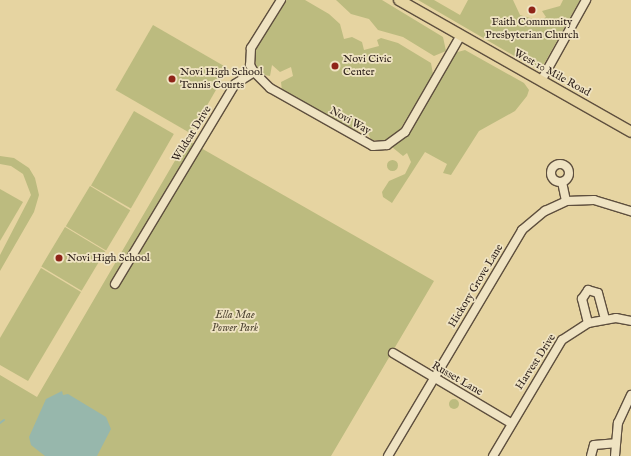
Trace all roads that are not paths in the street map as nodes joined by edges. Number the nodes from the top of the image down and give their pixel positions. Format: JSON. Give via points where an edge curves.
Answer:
{"nodes":[{"id":1,"x":281,"y":0,"type":"edge"},
{"id":2,"x":586,"y":0,"type":"edge"},
{"id":3,"x":405,"y":2,"type":"edge"},
{"id":4,"x":461,"y":35,"type":"junction"},
{"id":5,"x":254,"y":72,"type":"junction"},
{"id":6,"x":541,"y":80,"type":"junction"},
{"id":7,"x":631,"y":132,"type":"edge"},
{"id":8,"x":562,"y":182,"type":"dead end"},
{"id":9,"x":566,"y":202,"type":"junction"},
{"id":10,"x":631,"y":211,"type":"edge"},
{"id":11,"x":115,"y":284,"type":"dead end"},
{"id":12,"x":605,"y":319,"type":"junction"},
{"id":13,"x":631,"y":321,"type":"edge"},
{"id":14,"x":588,"y":323,"type":"junction"},
{"id":15,"x":392,"y":354,"type":"dead end"},
{"id":16,"x":434,"y":378,"type":"junction"},
{"id":17,"x":631,"y":395,"type":"edge"},
{"id":18,"x":511,"y":423,"type":"junction"},
{"id":19,"x":615,"y":443,"type":"junction"},
{"id":20,"x":388,"y":456,"type":"edge"},
{"id":21,"x":493,"y":456,"type":"edge"},
{"id":22,"x":591,"y":456,"type":"edge"},
{"id":23,"x":615,"y":456,"type":"edge"}],
"edges":[{"from":1,"to":5,"type":"street","via":[[251,48],[250,65]]},
{"from":2,"to":6,"type":"street"},
{"from":3,"to":4,"type":"main road","name":"West 10 Mile Road"},
{"from":4,"to":5,"type":"street","name":"Novi Way","via":[[405,132],[387,145],[373,146],[358,138],[270,88]]},
{"from":4,"to":6,"type":"main road","name":"West 10 Mile Road"},
{"from":5,"to":11,"type":"street","name":"Wildcat Drive","via":[[234,84]]},
{"from":6,"to":7,"type":"main road","name":"West 10 Mile Road"},
{"from":8,"to":9,"type":"street"},
{"from":9,"to":10,"type":"street","name":"Hickory Grove Lane","via":[[594,200]]},
{"from":9,"to":16,"type":"street","name":"Hickory Grove Lane","via":[[545,211],[522,230]]},
{"from":12,"to":13,"type":"street","name":"Harvest Drive"},
{"from":12,"to":14,"type":"street","name":"Harvest Drive"},
{"from":12,"to":14,"type":"street","via":[[598,293],[588,290],[582,299]]},
{"from":14,"to":18,"type":"street","name":"Harvest Drive","via":[[570,333],[555,348]]},
{"from":15,"to":16,"type":"street","name":"Russet Lane"},
{"from":16,"to":18,"type":"street","name":"Russet Lane"},
{"from":16,"to":20,"type":"street","name":"Hickory Grove Lane"},
{"from":17,"to":19,"type":"street","via":[[620,418]]},
{"from":18,"to":21,"type":"street","name":"Harvest Drive"},
{"from":19,"to":22,"type":"street","via":[[594,445]]},
{"from":19,"to":23,"type":"street"}]}
